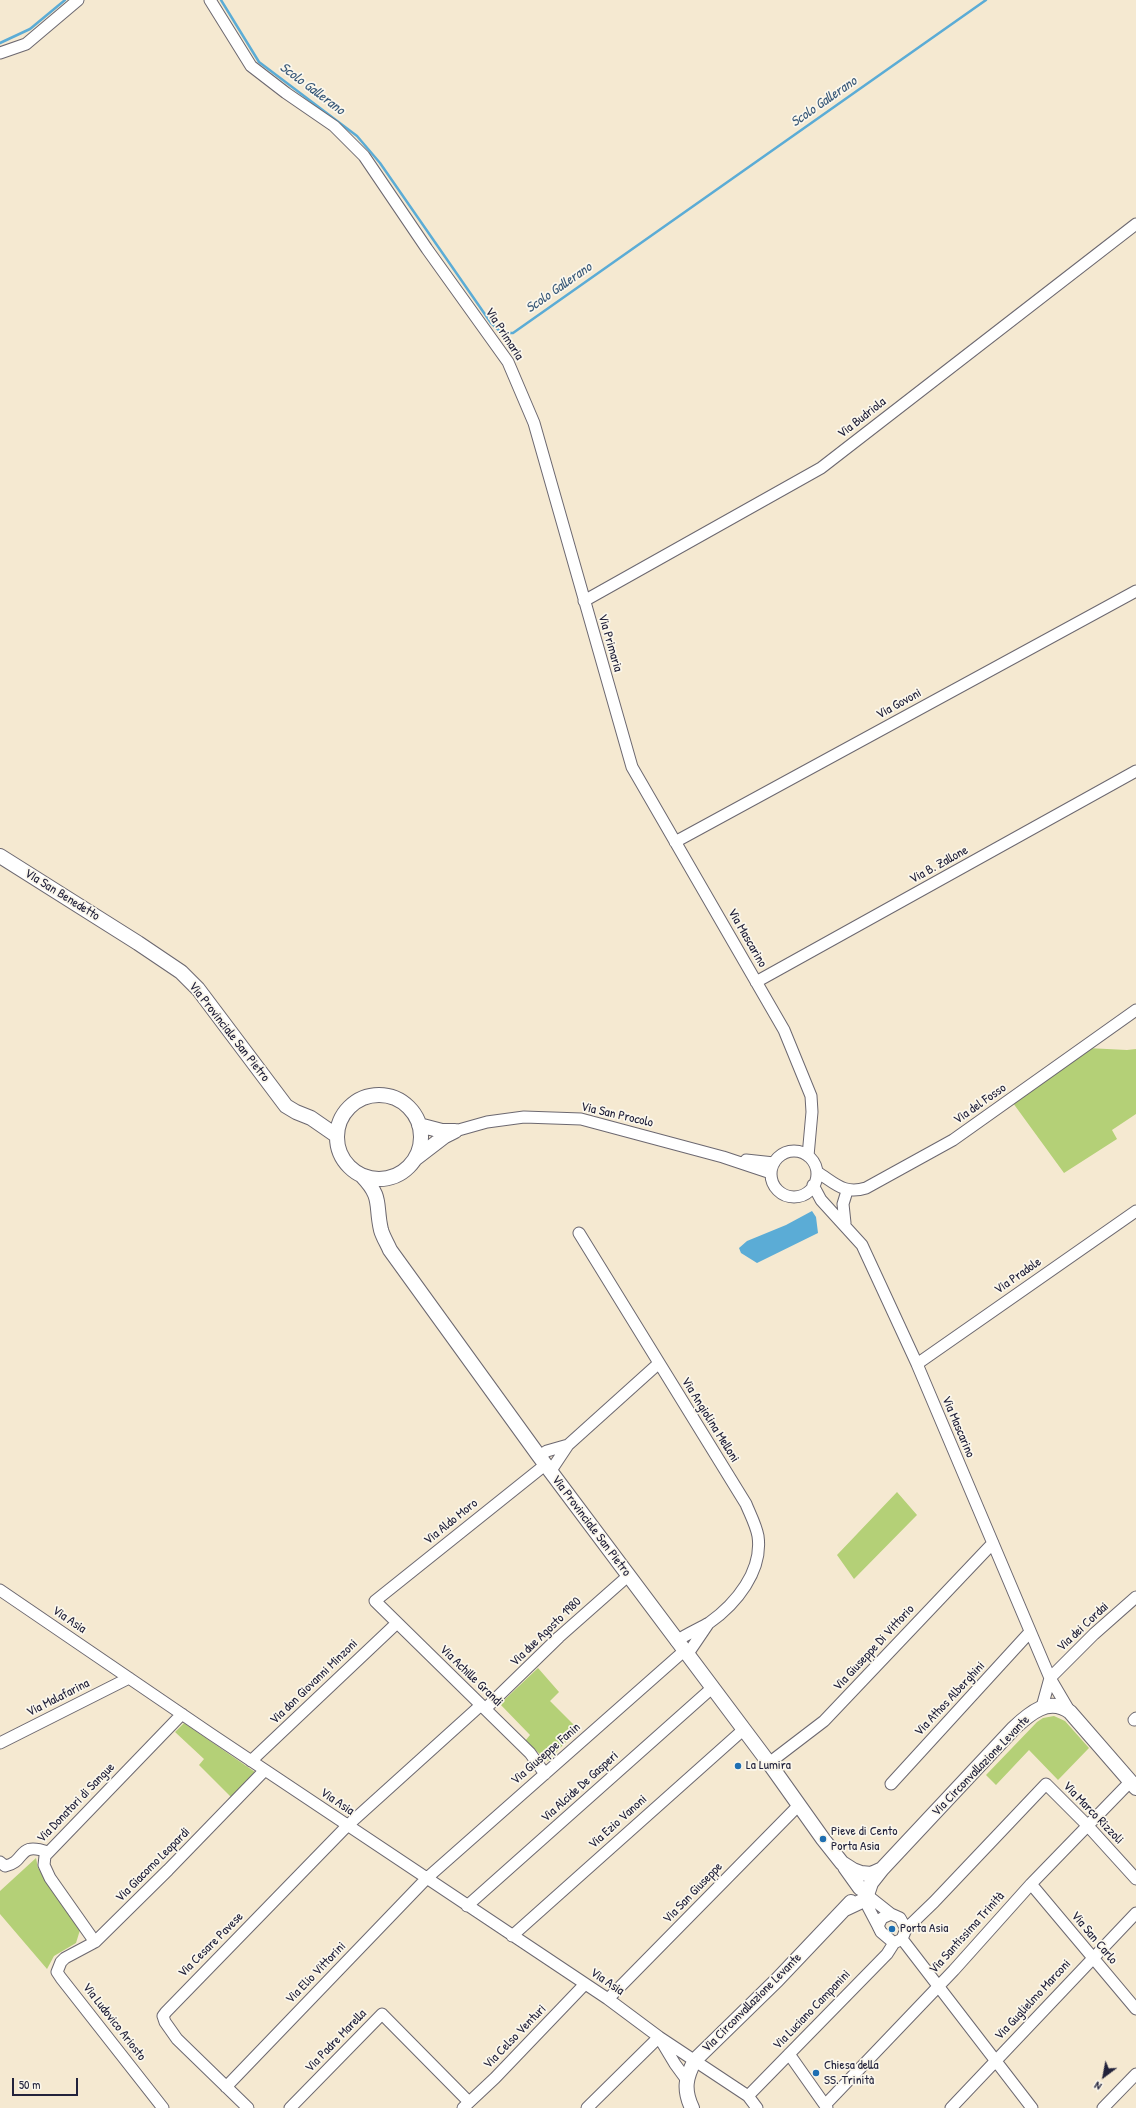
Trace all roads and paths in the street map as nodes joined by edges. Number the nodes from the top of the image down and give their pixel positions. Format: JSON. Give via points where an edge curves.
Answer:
{"nodes":[{"id":1,"x":78,"y":0,"type":"edge"},
{"id":2,"x":210,"y":0,"type":"edge"},
{"id":3,"x":0,"y":53,"type":"edge"},
{"id":4,"x":1136,"y":224,"type":"edge"},
{"id":5,"x":1136,"y":591,"type":"edge"},
{"id":6,"x":584,"y":601,"type":"junction"},
{"id":7,"x":632,"y":767,"type":"joint"},
{"id":8,"x":1136,"y":771,"type":"edge"},
{"id":9,"x":675,"y":842,"type":"junction"},
{"id":10,"x":0,"y":856,"type":"edge"},
{"id":11,"x":124,"y":934,"type":"joint"},
{"id":12,"x":756,"y":982,"type":"junction"},
{"id":13,"x":1136,"y":1010,"type":"edge"},
{"id":14,"x":345,"y":1113,"type":"junction"},
{"id":15,"x":311,"y":1118,"type":"junction"},
{"id":16,"x":419,"y":1125,"type":"junction"},
{"id":17,"x":455,"y":1131,"type":"junction"},
{"id":18,"x":337,"y":1136,"type":"junction"},
{"id":19,"x":803,"y":1154,"type":"junction"},
{"id":20,"x":415,"y":1159,"type":"junction"},
{"id":21,"x":772,"y":1168,"type":"junction"},
{"id":22,"x":362,"y":1176,"type":"junction"},
{"id":23,"x":392,"y":1177,"type":"junction"},
{"id":24,"x":813,"y":1183,"type":"junction"},
{"id":25,"x":847,"y":1191,"type":"junction"},
{"id":26,"x":379,"y":1204,"type":"junction"},
{"id":27,"x":1136,"y":1211,"type":"edge"},
{"id":28,"x":845,"y":1223,"type":"junction"},
{"id":29,"x":579,"y":1233,"type":"dead end"},
{"id":30,"x":658,"y":1364,"type":"junction"},
{"id":31,"x":917,"y":1364,"type":"junction"},
{"id":32,"x":568,"y":1444,"type":"junction"},
{"id":33,"x":545,"y":1464,"type":"junction"},
{"id":34,"x":993,"y":1543,"type":"junction"},
{"id":35,"x":628,"y":1576,"type":"junction"},
{"id":36,"x":0,"y":1590,"type":"edge"},
{"id":37,"x":1136,"y":1597,"type":"edge"},
{"id":38,"x":375,"y":1601,"type":"joint"},
{"id":39,"x":709,"y":1622,"type":"junction"},
{"id":40,"x":397,"y":1623,"type":"junction"},
{"id":41,"x":1030,"y":1632,"type":"junction"},
{"id":42,"x":682,"y":1649,"type":"junction"},
{"id":43,"x":129,"y":1678,"type":"junction"},
{"id":44,"x":1050,"y":1678,"type":"junction"},
{"id":45,"x":712,"y":1688,"type":"junction"},
{"id":46,"x":483,"y":1707,"type":"junction"},
{"id":47,"x":1042,"y":1707,"type":"junction"},
{"id":48,"x":1070,"y":1712,"type":"junction"},
{"id":49,"x":182,"y":1714,"type":"junction"},
{"id":50,"x":743,"y":1730,"type":"junction"},
{"id":51,"x":0,"y":1743,"type":"edge"},
{"id":52,"x":252,"y":1761,"type":"junction"},
{"id":53,"x":769,"y":1763,"type":"junction"},
{"id":54,"x":265,"y":1770,"type":"junction"},
{"id":55,"x":545,"y":1774,"type":"junction"},
{"id":56,"x":890,"y":1784,"type":"dead end"},
{"id":57,"x":1133,"y":1784,"type":"edge"},
{"id":58,"x":798,"y":1806,"type":"junction"},
{"id":59,"x":1087,"y":1825,"type":"junction"},
{"id":60,"x":348,"y":1826,"type":"junction"},
{"id":61,"x":48,"y":1852,"type":"junction"},
{"id":62,"x":0,"y":1862,"type":"edge"},
{"id":63,"x":842,"y":1863,"type":"junction"},
{"id":64,"x":882,"y":1869,"type":"junction"},
{"id":65,"x":865,"y":1874,"type":"junction"},
{"id":66,"x":426,"y":1878,"type":"junction"},
{"id":67,"x":1136,"y":1879,"type":"edge"},
{"id":68,"x":1031,"y":1884,"type":"junction"},
{"id":69,"x":865,"y":1891,"type":"junction"},
{"id":70,"x":467,"y":1906,"type":"junction"},
{"id":71,"x":849,"y":1907,"type":"junction"},
{"id":72,"x":1136,"y":1913,"type":"edge"},
{"id":73,"x":891,"y":1914,"type":"junction"},
{"id":74,"x":876,"y":1922,"type":"junction"},
{"id":75,"x":906,"y":1928,"type":"junction"},
{"id":76,"x":512,"y":1936,"type":"junction"},
{"id":77,"x":898,"y":1941,"type":"junction"},
{"id":78,"x":95,"y":1942,"type":"junction"},
{"id":79,"x":1092,"y":1957,"type":"junction"},
{"id":80,"x":57,"y":1972,"type":"joint"},
{"id":81,"x":585,"y":1984,"type":"junction"},
{"id":82,"x":938,"y":1986,"type":"junction"},
{"id":83,"x":608,"y":1999,"type":"junction"},
{"id":84,"x":1136,"y":2009,"type":"edge"},
{"id":85,"x":659,"y":2037,"type":"junction"},
{"id":86,"x":789,"y":2054,"type":"junction"},
{"id":87,"x":695,"y":2060,"type":"junction"},
{"id":88,"x":996,"y":2060,"type":"junction"},
{"id":89,"x":1136,"y":2074,"type":"edge"},
{"id":90,"x":686,"y":2079,"type":"junction"},
{"id":91,"x":226,"y":2087,"type":"junction"},
{"id":92,"x":748,"y":2096,"type":"junction"},
{"id":93,"x":466,"y":2105,"type":"edge"},
{"id":94,"x":826,"y":2106,"type":"edge"},
{"id":95,"x":163,"y":2108,"type":"edge"},
{"id":96,"x":248,"y":2108,"type":"edge"},
{"id":97,"x":290,"y":2108,"type":"edge"},
{"id":98,"x":587,"y":2108,"type":"edge"},
{"id":99,"x":692,"y":2108,"type":"edge"},
{"id":100,"x":757,"y":2108,"type":"edge"},
{"id":101,"x":951,"y":2108,"type":"edge"},
{"id":102,"x":1032,"y":2108,"type":"edge"},
{"id":103,"x":1103,"y":2108,"type":"edge"}],
"edges":[{"from":1,"to":3,"type":"street","via":[[26,44]]},
{"from":2,"to":6,"type":"street","name":"Via Primaria","via":[[251,66],[286,94],[334,126],[364,156],[426,249],[508,362],[534,423]]},
{"from":4,"to":6,"type":"street","name":"Via Budriola","via":[[821,468]]},
{"from":5,"to":9,"type":"street","name":"Via Govoni"},
{"from":6,"to":7,"type":"street","name":"Via Primaria"},
{"from":7,"to":9,"type":"street","name":"Via Mascarino"},
{"from":8,"to":12,"type":"street","name":"Via B. Zallone"},
{"from":9,"to":12,"type":"street","name":"Via Mascarino"},
{"from":10,"to":11,"type":"main road","name":"VIa San Benedetto"},
{"from":11,"to":15,"type":"main road","name":"Via Provinciale San Pietro","via":[[180,972],[198,989],[286,1106]]},
{"from":12,"to":19,"type":"street","name":"Via Mascarino","via":[[784,1030],[811,1096],[811,1131]]},
{"from":13,"to":25,"type":"street","name":"Via del Fosso","via":[[954,1140],[866,1188]]},
{"from":14,"to":15,"type":"main road"},
{"from":14,"to":16,"type":"main road","via":[[353,1104],[364,1098],[387,1096],[404,1104]]},
{"from":14,"to":18,"type":"main road"},
{"from":15,"to":18,"type":"main road","name":"Via Provinciale San Pietro"},
{"from":16,"to":17,"type":"main road","via":[[442,1131]]},
{"from":16,"to":20,"type":"main road","via":[[420,1145]]},
{"from":17,"to":20,"type":"main road"},
{"from":17,"to":21,"type":"street","name":"Via San Procolo","via":[[488,1122],[524,1117],[581,1119]]},
{"from":18,"to":22,"type":"main road","via":[[340,1154],[346,1163]]},
{"from":19,"to":21,"type":"street","via":[[784,1153]]},
{"from":19,"to":24,"type":"street","via":[[814,1162]]},
{"from":20,"to":23,"type":"main road","via":[[401,1173]]},
{"from":21,"to":24,"type":"street","via":[[775,1186],[780,1192],[792,1196]]},
{"from":22,"to":23,"type":"main road","via":[[379,1179]]},
{"from":22,"to":26,"type":"main road","via":[[372,1187]]},
{"from":23,"to":26,"type":"main road"},
{"from":24,"to":25,"type":"street","via":[[830,1180]]},
{"from":24,"to":28,"type":"street","name":"Via Mascarino","via":[[821,1200]]},
{"from":25,"to":28,"type":"street","via":[[843,1204]]},
{"from":26,"to":33,"type":"main road","name":"Via Provinciale San Pietro","via":[[382,1231],[390,1250]]},
{"from":27,"to":31,"type":"street","name":"Via Pradole"},
{"from":28,"to":31,"type":"street","name":"Via Mascarino","via":[[862,1244]]},
{"from":29,"to":30,"type":"street","name":"Via Angiolina Melloni"},
{"from":30,"to":32,"type":"street"},
{"from":30,"to":39,"type":"street","name":"Via Angiolina Melloni","via":[[746,1504],[758,1535],[758,1551],[749,1579],[742,1591]]},
{"from":31,"to":34,"type":"street","name":"Via Mascarino"},
{"from":32,"to":33,"type":"street"},
{"from":32,"to":33,"type":"street","via":[[546,1451]]},
{"from":33,"to":35,"type":"main road","name":"Via Provinciale San Pietro"},
{"from":33,"to":38,"type":"street","name":"Via Aldo Moro"},
{"from":34,"to":41,"type":"street","name":"Via Mascarino"},
{"from":34,"to":53,"type":"street","name":"Via Giuseppe Di Vittorio","via":[[824,1721]]},
{"from":35,"to":42,"type":"main road","name":"Via Provinciale San Pietro"},
{"from":35,"to":46,"type":"street","name":"Via due Agosto 1980"},
{"from":36,"to":43,"type":"street","name":"Via Asia"},
{"from":37,"to":44,"type":"street","name":"Via dei Cordai"},
{"from":38,"to":40,"type":"street","name":"Via Achille Grandi"},
{"from":39,"to":42,"type":"street","name":"Via Angiolina Melloni"},
{"from":39,"to":42,"type":"street","name":"Via Angiolina Melloni"},
{"from":40,"to":46,"type":"street","name":"Via Achille Grandi"},
{"from":40,"to":52,"type":"street","name":"Via don Giovanni Minzoni"},
{"from":41,"to":44,"type":"street","name":"Via Mascarino"},
{"from":41,"to":56,"type":"street","name":"Via Athos Alberghini"},
{"from":42,"to":45,"type":"main road","name":"Via Provinciale San Pietro"},
{"from":42,"to":55,"type":"street","name":"Via Giuseppe Fanin"},
{"from":43,"to":49,"type":"street","name":"Via Asia"},
{"from":43,"to":51,"type":"street","name":"Via Malafarina"},
{"from":44,"to":47,"type":"street"},
{"from":44,"to":48,"type":"street","name":"Via Mascarino"},
{"from":45,"to":50,"type":"main road","name":"Via Provinciale San Pietro"},
{"from":45,"to":70,"type":"street","name":"Via Alcide De Gasperi"},
{"from":46,"to":55,"type":"street","name":"Via Achille Grandi","via":[[530,1753]]},
{"from":46,"to":60,"type":"street","name":"Via due Agosto 1980"},
{"from":47,"to":48,"type":"main road","name":"Via Circonvallazione Levante","via":[[1061,1707]]},
{"from":47,"to":64,"type":"main road","name":"Via Circonvallazione Levante","via":[[1031,1712],[1014,1728]]},
{"from":48,"to":57,"type":"main road"},
{"from":49,"to":52,"type":"street","name":"Via Asia"},
{"from":49,"to":61,"type":"street","name":"Via Donatori di Sangue"},
{"from":50,"to":53,"type":"main road","name":"Via Provinciale San Pietro"},
{"from":50,"to":76,"type":"street","name":"Via Ezio Vanoni"},
{"from":52,"to":54,"type":"street","name":"Via Asia"},
{"from":53,"to":58,"type":"main road","name":"Via Provinciale San Pietro"},
{"from":54,"to":60,"type":"street","name":"Via Asia"},
{"from":54,"to":78,"type":"street","name":"Via Giacomo Leopardi"},
{"from":55,"to":66,"type":"street","name":"Via Giuseppe Fanin"},
{"from":57,"to":59,"type":"street","name":"Via Santissima Trinità"},
{"from":58,"to":63,"type":"main road","name":"Via Provinciale San Pietro"},
{"from":58,"to":83,"type":"street","name":"Via San Giuseppe"},
{"from":59,"to":67,"type":"street","name":"Via Marco Rizzoli"},
{"from":59,"to":68,"type":"street","name":"Via Santissima Trinità"},
{"from":59,"to":75,"type":"street","name":"Via Marco Rizzoli","via":[[1046,1784]]},
{"from":60,"to":66,"type":"street","name":"Via Asia"},
{"from":60,"to":91,"type":"street","name":"Via Cesare Pavese","via":[[163,2016],[173,2035]]},
{"from":61,"to":62,"type":"street","via":[[34,1847],[28,1848],[10,1865],[5,1866]]},
{"from":61,"to":78,"type":"street","name":"Via Donatori di Sangue","via":[[44,1865],[50,1878]]},
{"from":63,"to":65,"type":"main road"},
{"from":63,"to":69,"type":"main road"},
{"from":64,"to":65,"type":"main road"},
{"from":64,"to":69,"type":"main road","name":"Via Circonvallazione Levante"},
{"from":65,"to":69,"type":"main road","name":"Via Circonvallazione Levante"},
{"from":66,"to":70,"type":"street","name":"Via Asia"},
{"from":66,"to":91,"type":"street","name":"Via Elio Vittorini"},
{"from":68,"to":79,"type":"street","name":"Via San Carlo"},
{"from":68,"to":82,"type":"street","name":"Via Santissima Trinità"},
{"from":69,"to":71,"type":"main road","name":"Via Circonvallazione Levante"},
{"from":69,"to":73,"type":"street"},
{"from":69,"to":74,"type":"street","via":[[868,1907]]},
{"from":70,"to":76,"type":"street","name":"Via Asia"},
{"from":71,"to":74,"type":"street","via":[[863,1908]]},
{"from":71,"to":87,"type":"main road","name":"Via Circonvallazione Levante"},
{"from":72,"to":79,"type":"street","name":"Via Guglielmo Marconi"},
{"from":73,"to":74,"type":"street"},
{"from":73,"to":75,"type":"street","via":[[900,1918]]},
{"from":74,"to":77,"type":"street","via":[[881,1932]]},
{"from":75,"to":77,"type":"street","name":"Via Luciano Campanini"},
{"from":76,"to":81,"type":"street","name":"Via Asia"},
{"from":77,"to":82,"type":"street"},
{"from":77,"to":86,"type":"street","name":"Via Luciano Campanini"},
{"from":78,"to":80,"type":"street","name":"Via Giacomo Leopardi","via":[[65,1958]]},
{"from":79,"to":84,"type":"street","name":"Via San Carlo"},
{"from":79,"to":88,"type":"street","name":"Via Guglielmo Marconi"},
{"from":80,"to":95,"type":"street","name":"Via Ludovico Ariosto"},
{"from":81,"to":83,"type":"street","name":"Via Asia"},
{"from":81,"to":93,"type":"street","name":"Via Celso Venturi"},
{"from":82,"to":88,"type":"street"},
{"from":82,"to":94,"type":"street","name":"Via Santissima Trinità"},
{"from":83,"to":85,"type":"street","name":"Via Asia"},
{"from":85,"to":87,"type":"street","name":"Via Asia"},
{"from":85,"to":90,"type":"street","name":"Via Asia"},
{"from":85,"to":98,"type":"street"},
{"from":86,"to":92,"type":"street","name":"Via Luciano Campanini"},
{"from":86,"to":94,"type":"street"},
{"from":87,"to":90,"type":"main road","name":"Via Circonvallazione Levante"},
{"from":87,"to":92,"type":"street","name":"Via Asia"},
{"from":88,"to":101,"type":"street","name":"Via Guglielmo Marconi"},
{"from":88,"to":102,"type":"street"},
{"from":89,"to":103,"type":"street"},
{"from":90,"to":99,"type":"main road","via":[[686,2092]]},
{"from":91,"to":96,"type":"street"},
{"from":92,"to":100,"type":"street","name":"Via Asia"},
{"from":93,"to":97,"type":"street","name":"Via Padre Marella","via":[[382,2014]]}]}
